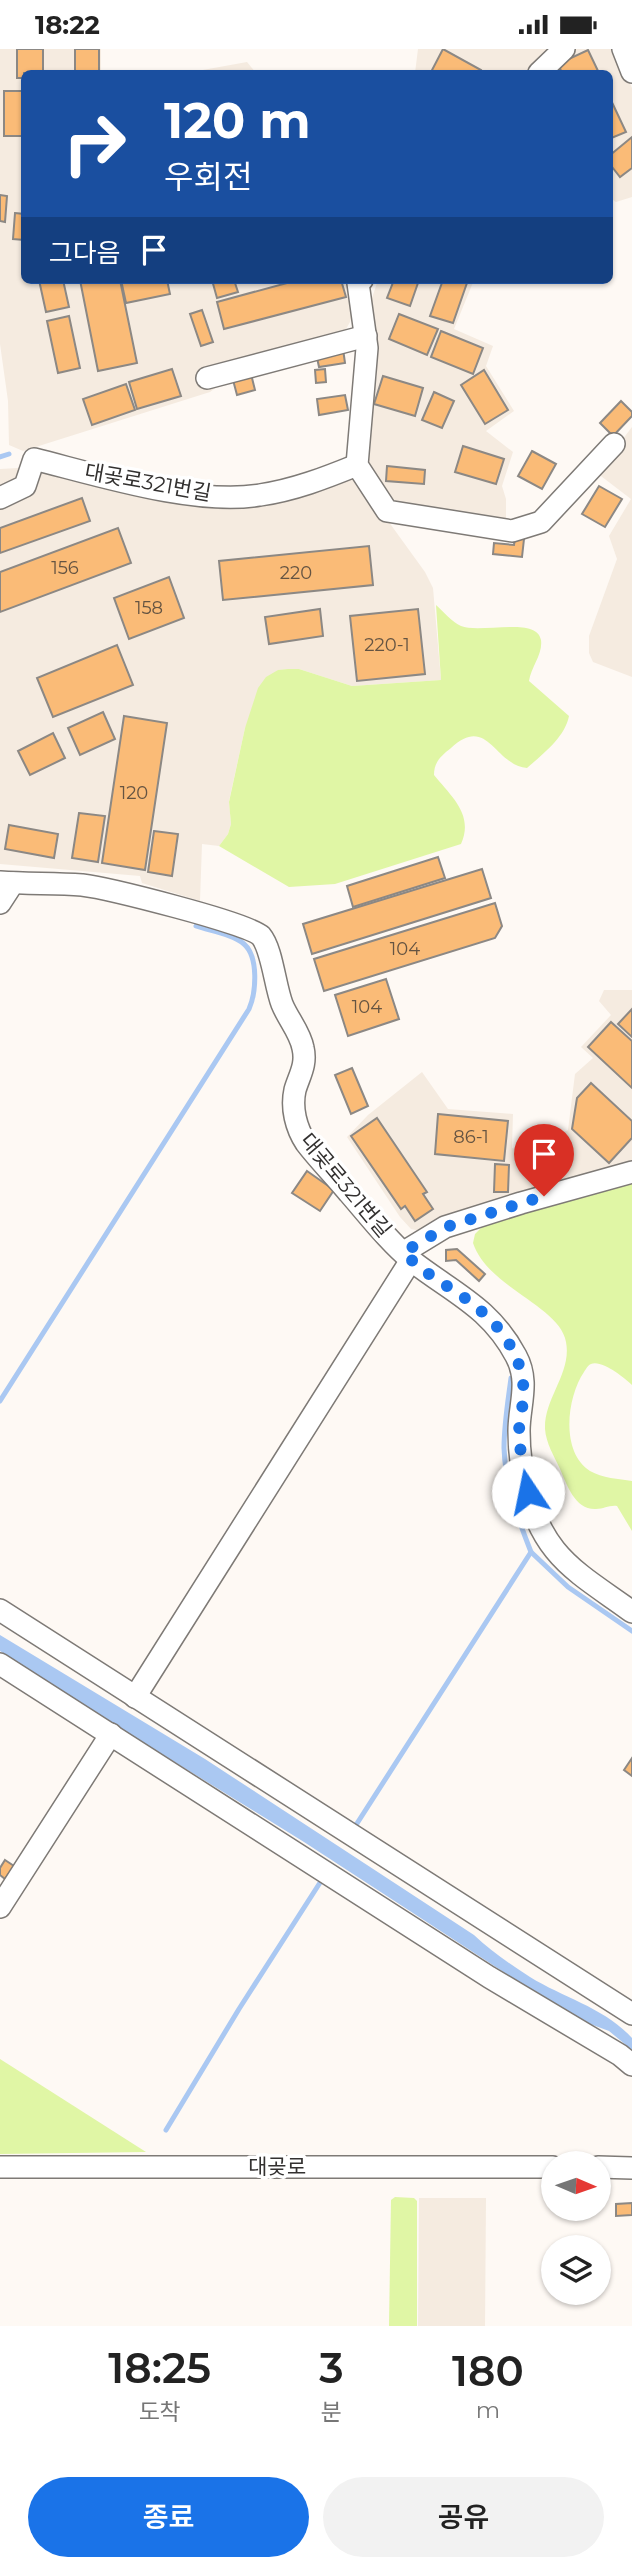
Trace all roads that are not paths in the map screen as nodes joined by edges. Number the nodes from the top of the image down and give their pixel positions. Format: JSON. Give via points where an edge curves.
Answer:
{"nodes":[{"id":1,"x":564,"y":49,"type":"edge"},
{"id":2,"x":623,"y":49,"type":"edge"},
{"id":3,"x":542,"y":70,"type":"edge"},
{"id":4,"x":632,"y":72,"type":"edge"},
{"id":5,"x":359,"y":284,"type":"edge"},
{"id":6,"x":366,"y":336,"type":"junction"},
{"id":7,"x":207,"y":378,"type":"dead end"},
{"id":8,"x":614,"y":444,"type":"dead end"},
{"id":9,"x":357,"y":465,"type":"junction"},
{"id":10,"x":0,"y":498,"type":"edge"},
{"id":11,"x":6,"y":883,"type":"edge"},
{"id":12,"x":0,"y":903,"type":"edge"},
{"id":13,"x":632,"y":1172,"type":"edge"},
{"id":14,"x":407,"y":1256,"type":"junction"},
{"id":15,"x":0,"y":1610,"type":"edge"},
{"id":16,"x":632,"y":1612,"type":"edge"},
{"id":17,"x":0,"y":1664,"type":"edge"},
{"id":18,"x":135,"y":1696,"type":"junction"},
{"id":19,"x":111,"y":1734,"type":"junction"},
{"id":20,"x":0,"y":1907,"type":"edge"},
{"id":21,"x":632,"y":2014,"type":"edge"},
{"id":22,"x":632,"y":2065,"type":"edge"},
{"id":23,"x":0,"y":2167,"type":"edge"},
{"id":24,"x":541,"y":2167,"type":"edge"}],
"edges":[{"from":1,"to":3,"type":"street"},
{"from":2,"to":4,"type":"street"},
{"from":5,"to":6,"type":"street"},
{"from":6,"to":7,"type":"street"},
{"from":6,"to":9,"type":"street"},
{"from":8,"to":9,"type":"street","via":[[541,522],[512,531],[387,511]]},
{"from":9,"to":10,"type":"street","name":"대곶로321번길","via":[[309,484],[258,496],[198,496],[34,459],[25,486]]},
{"from":11,"to":12,"type":"street"},
{"from":11,"to":14,"type":"street","name":"대곶로321번길","via":[[85,886],[254,930],[263,939],[283,1006],[304,1049],[294,1101],[298,1127],[306,1142]]},
{"from":13,"to":14,"type":"street","via":[[446,1227]]},
{"from":14,"to":16,"type":"street","name":"대곶로321번길","via":[[483,1312],[507,1340],[524,1378],[521,1454],[539,1525],[573,1568]]},
{"from":14,"to":18,"type":"street"},
{"from":15,"to":18,"type":"street"},
{"from":17,"to":19,"type":"street"},
{"from":18,"to":21,"type":"street"},
{"from":19,"to":20,"type":"street"},
{"from":19,"to":22,"type":"street"},
{"from":23,"to":24,"type":"street","name":"대곶로"}]}
